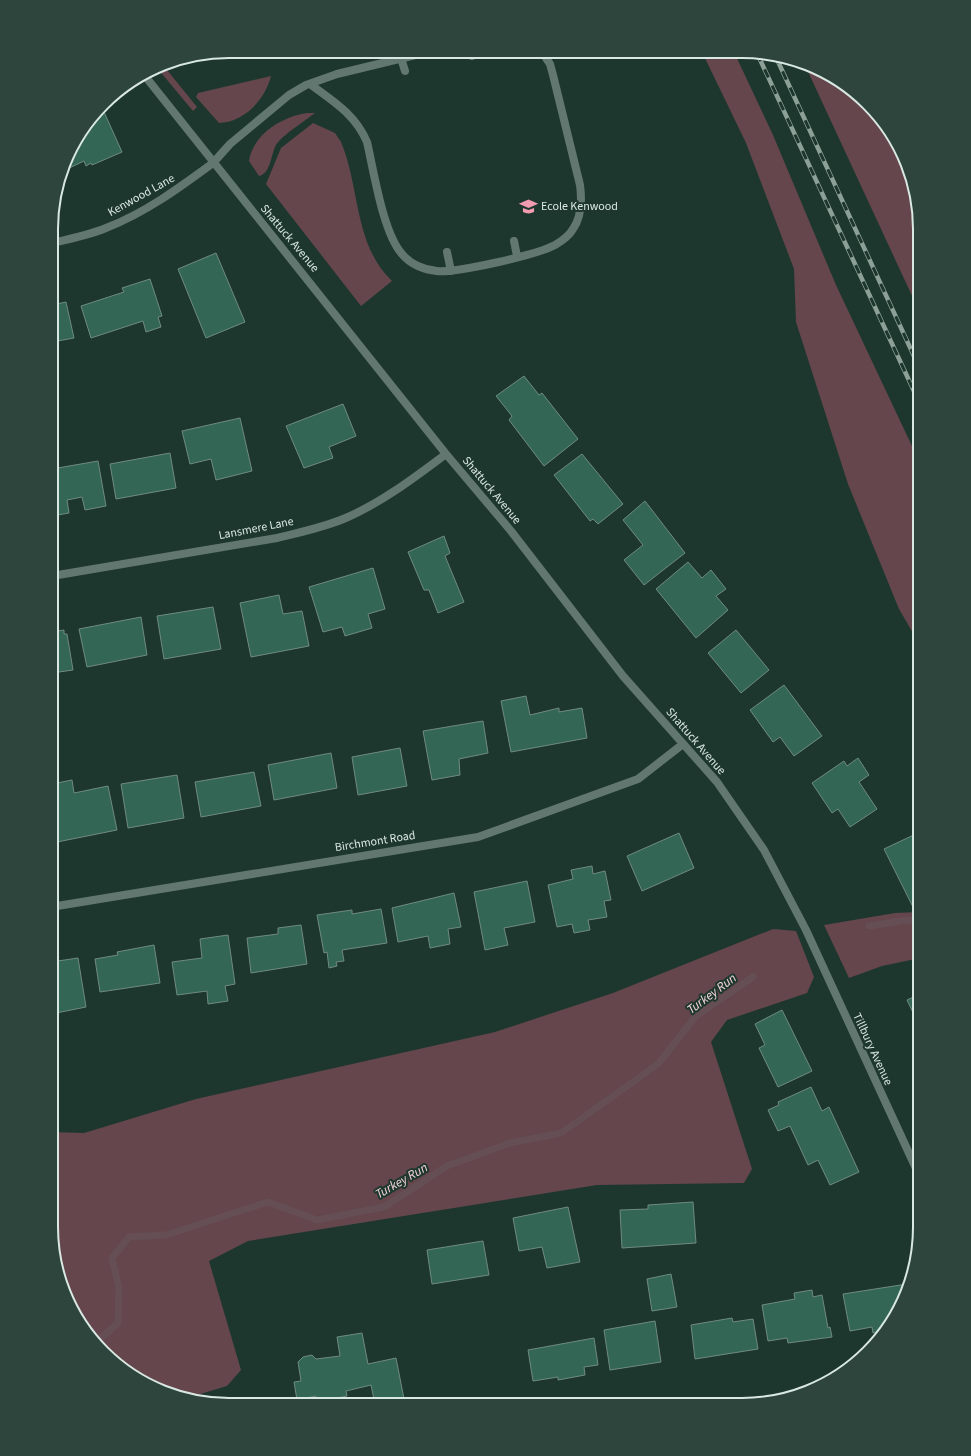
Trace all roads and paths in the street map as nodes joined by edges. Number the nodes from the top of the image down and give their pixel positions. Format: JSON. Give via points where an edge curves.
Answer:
{"nodes":[{"id":1,"x":402,"y":58,"type":"joint"},
{"id":2,"x":546,"y":58,"type":"edge"},
{"id":3,"x":405,"y":71,"type":"dead end"},
{"id":4,"x":147,"y":79,"type":"edge"},
{"id":5,"x":310,"y":84,"type":"junction"},
{"id":6,"x":213,"y":164,"type":"junction"},
{"id":7,"x":514,"y":240,"type":"dead end"},
{"id":8,"x":58,"y":241,"type":"edge"},
{"id":9,"x":447,"y":252,"type":"dead end"},
{"id":10,"x":517,"y":256,"type":"junction"},
{"id":11,"x":451,"y":271,"type":"junction"},
{"id":12,"x":446,"y":454,"type":"junction"},
{"id":13,"x":58,"y":575,"type":"edge"},
{"id":14,"x":683,"y":744,"type":"junction"},
{"id":15,"x":58,"y":906,"type":"edge"},
{"id":16,"x":806,"y":930,"type":"joint"},
{"id":17,"x":913,"y":1162,"type":"edge"}],
"edges":[{"from":1,"to":3,"type":"street"},
{"from":1,"to":5,"type":"street","name":"Kenwood Lane","via":[[337,74]]},
{"from":2,"to":10,"type":"street","via":[[561,103],[580,185],[581,206],[573,230],[564,239],[545,249]]},
{"from":4,"to":6,"type":"street","name":"Shattuck Avenue"},
{"from":5,"to":6,"type":"street","name":"Kenwood Lane","via":[[289,95],[223,150]]},
{"from":5,"to":11,"type":"street","via":[[351,116],[362,131],[367,142],[388,230],[396,247],[412,263],[424,269]]},
{"from":6,"to":8,"type":"street","name":"Kenwood Lane","via":[[172,194],[129,218],[105,229]]},
{"from":6,"to":12,"type":"street","name":"Shattuck Avenue","via":[[317,290]]},
{"from":7,"to":10,"type":"street"},
{"from":9,"to":11,"type":"street"},
{"from":10,"to":11,"type":"street"},
{"from":12,"to":13,"type":"street","name":"Lansmere Lane","via":[[375,503],[348,517],[312,529],[277,538]]},
{"from":12,"to":14,"type":"street","name":"Shattuck Avenue","via":[[511,531],[622,676]]},
{"from":14,"to":15,"type":"street","name":"Birchmont Road","via":[[638,779],[478,837]]},
{"from":14,"to":16,"type":"street","name":"Shattuck Avenue","via":[[717,782],[764,850]]},
{"from":16,"to":17,"type":"street","name":"Tillbury Avenue"}]}
